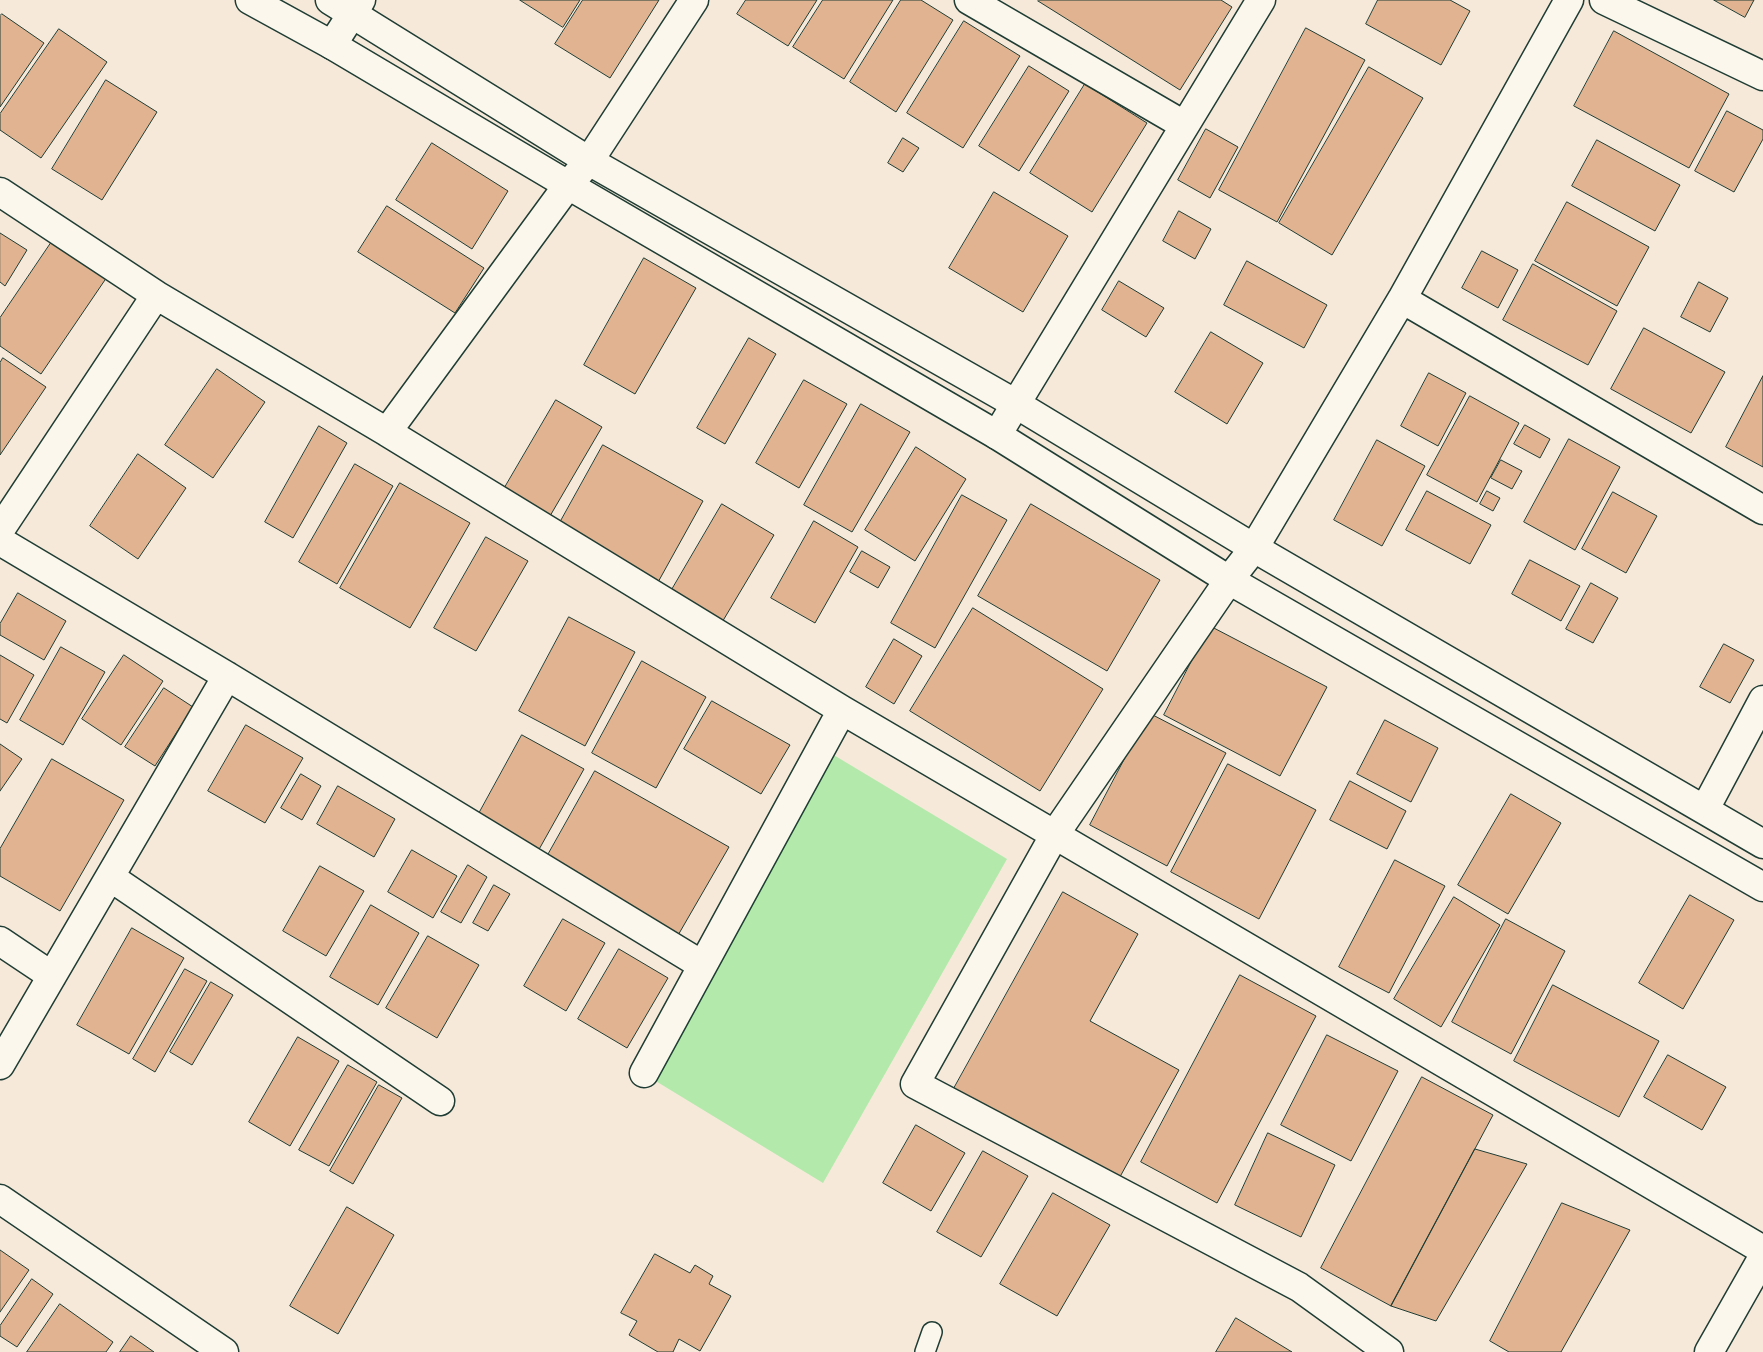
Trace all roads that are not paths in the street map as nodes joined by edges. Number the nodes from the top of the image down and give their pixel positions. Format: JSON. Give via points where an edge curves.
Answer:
{"nodes":[{"id":1,"x":250,"y":0,"type":"edge"},
{"id":2,"x":694,"y":0,"type":"edge"},
{"id":3,"x":969,"y":0,"type":"edge"},
{"id":4,"x":1261,"y":0,"type":"edge"},
{"id":5,"x":1569,"y":0,"type":"edge"},
{"id":6,"x":1604,"y":0,"type":"edge"},
{"id":7,"x":348,"y":5,"type":"edge"},
{"id":8,"x":332,"y":45,"type":"junction"},
{"id":9,"x":1763,"y":76,"type":"edge"},
{"id":10,"x":1184,"y":125,"type":"junction"},
{"id":11,"x":588,"y":162,"type":"junction"},
{"id":12,"x":568,"y":186,"type":"junction"},
{"id":13,"x":0,"y":192,"type":"edge"},
{"id":14,"x":156,"y":296,"type":"junction"},
{"id":15,"x":1402,"y":299,"type":"junction"},
{"id":16,"x":1016,"y":404,"type":"junction"},
{"id":17,"x":387,"y":432,"type":"junction"},
{"id":18,"x":996,"y":435,"type":"junction"},
{"id":19,"x":1763,"y":510,"type":"edge"},
{"id":20,"x":0,"y":530,"type":"edge"},
{"id":21,"x":0,"y":541,"type":"edge"},
{"id":22,"x":1254,"y":548,"type":"junction"},
{"id":23,"x":1229,"y":580,"type":"junction"},
{"id":24,"x":227,"y":676,"type":"junction"},
{"id":25,"x":1763,"y":700,"type":"edge"},
{"id":26,"x":842,"y":710,"type":"junction"},
{"id":27,"x":1705,"y":809,"type":"junction"},
{"id":28,"x":1055,"y":834,"type":"junction"},
{"id":29,"x":1763,"y":844,"type":"edge"},
{"id":30,"x":110,"y":877,"type":"junction"},
{"id":31,"x":1763,"y":887,"type":"edge"},
{"id":32,"x":0,"y":941,"type":"edge"},
{"id":33,"x":702,"y":964,"type":"junction"},
{"id":34,"x":52,"y":976,"type":"junction"},
{"id":35,"x":0,"y":1065,"type":"edge"},
{"id":36,"x":644,"y":1073,"type":"dead end"},
{"id":37,"x":440,"y":1101,"type":"dead end"},
{"id":38,"x":0,"y":1199,"type":"edge"},
{"id":39,"x":1763,"y":1250,"type":"edge"},
{"id":40,"x":1763,"y":1257,"type":"edge"},
{"id":41,"x":932,"y":1332,"type":"dead end"},
{"id":42,"x":224,"y":1352,"type":"edge"},
{"id":43,"x":925,"y":1352,"type":"edge"},
{"id":44,"x":1389,"y":1352,"type":"edge"},
{"id":45,"x":1709,"y":1352,"type":"edge"}],
"edges":[{"from":1,"to":8,"type":"street"},
{"from":2,"to":11,"type":"street"},
{"from":3,"to":10,"type":"street"},
{"from":4,"to":10,"type":"street"},
{"from":5,"to":15,"type":"street"},
{"from":6,"to":9,"type":"street"},
{"from":7,"to":8,"type":"street"},
{"from":7,"to":11,"type":"street"},
{"from":8,"to":12,"type":"street"},
{"from":10,"to":16,"type":"street"},
{"from":11,"to":12,"type":"street"},
{"from":11,"to":16,"type":"street"},
{"from":12,"to":17,"type":"street"},
{"from":12,"to":18,"type":"street"},
{"from":13,"to":14,"type":"street"},
{"from":14,"to":17,"type":"street"},
{"from":14,"to":20,"type":"street"},
{"from":15,"to":19,"type":"street"},
{"from":15,"to":22,"type":"street"},
{"from":16,"to":18,"type":"street"},
{"from":16,"to":22,"type":"street"},
{"from":17,"to":26,"type":"street"},
{"from":18,"to":23,"type":"street"},
{"from":21,"to":24,"type":"street"},
{"from":22,"to":23,"type":"street"},
{"from":22,"to":27,"type":"street"},
{"from":23,"to":28,"type":"street"},
{"from":23,"to":31,"type":"street"},
{"from":24,"to":30,"type":"street"},
{"from":24,"to":33,"type":"street"},
{"from":25,"to":27,"type":"street"},
{"from":26,"to":28,"type":"street"},
{"from":26,"to":33,"type":"street"},
{"from":27,"to":29,"type":"street"},
{"from":28,"to":39,"type":"street"},
{"from":28,"to":44,"type":"street","via":[[915,1084],[1299,1287]]},
{"from":30,"to":34,"type":"street"},
{"from":30,"to":37,"type":"street"},
{"from":32,"to":34,"type":"street"},
{"from":33,"to":36,"type":"street"},
{"from":34,"to":35,"type":"street"},
{"from":38,"to":42,"type":"street"},
{"from":40,"to":45,"type":"street"},
{"from":41,"to":43,"type":"lane"}]}
